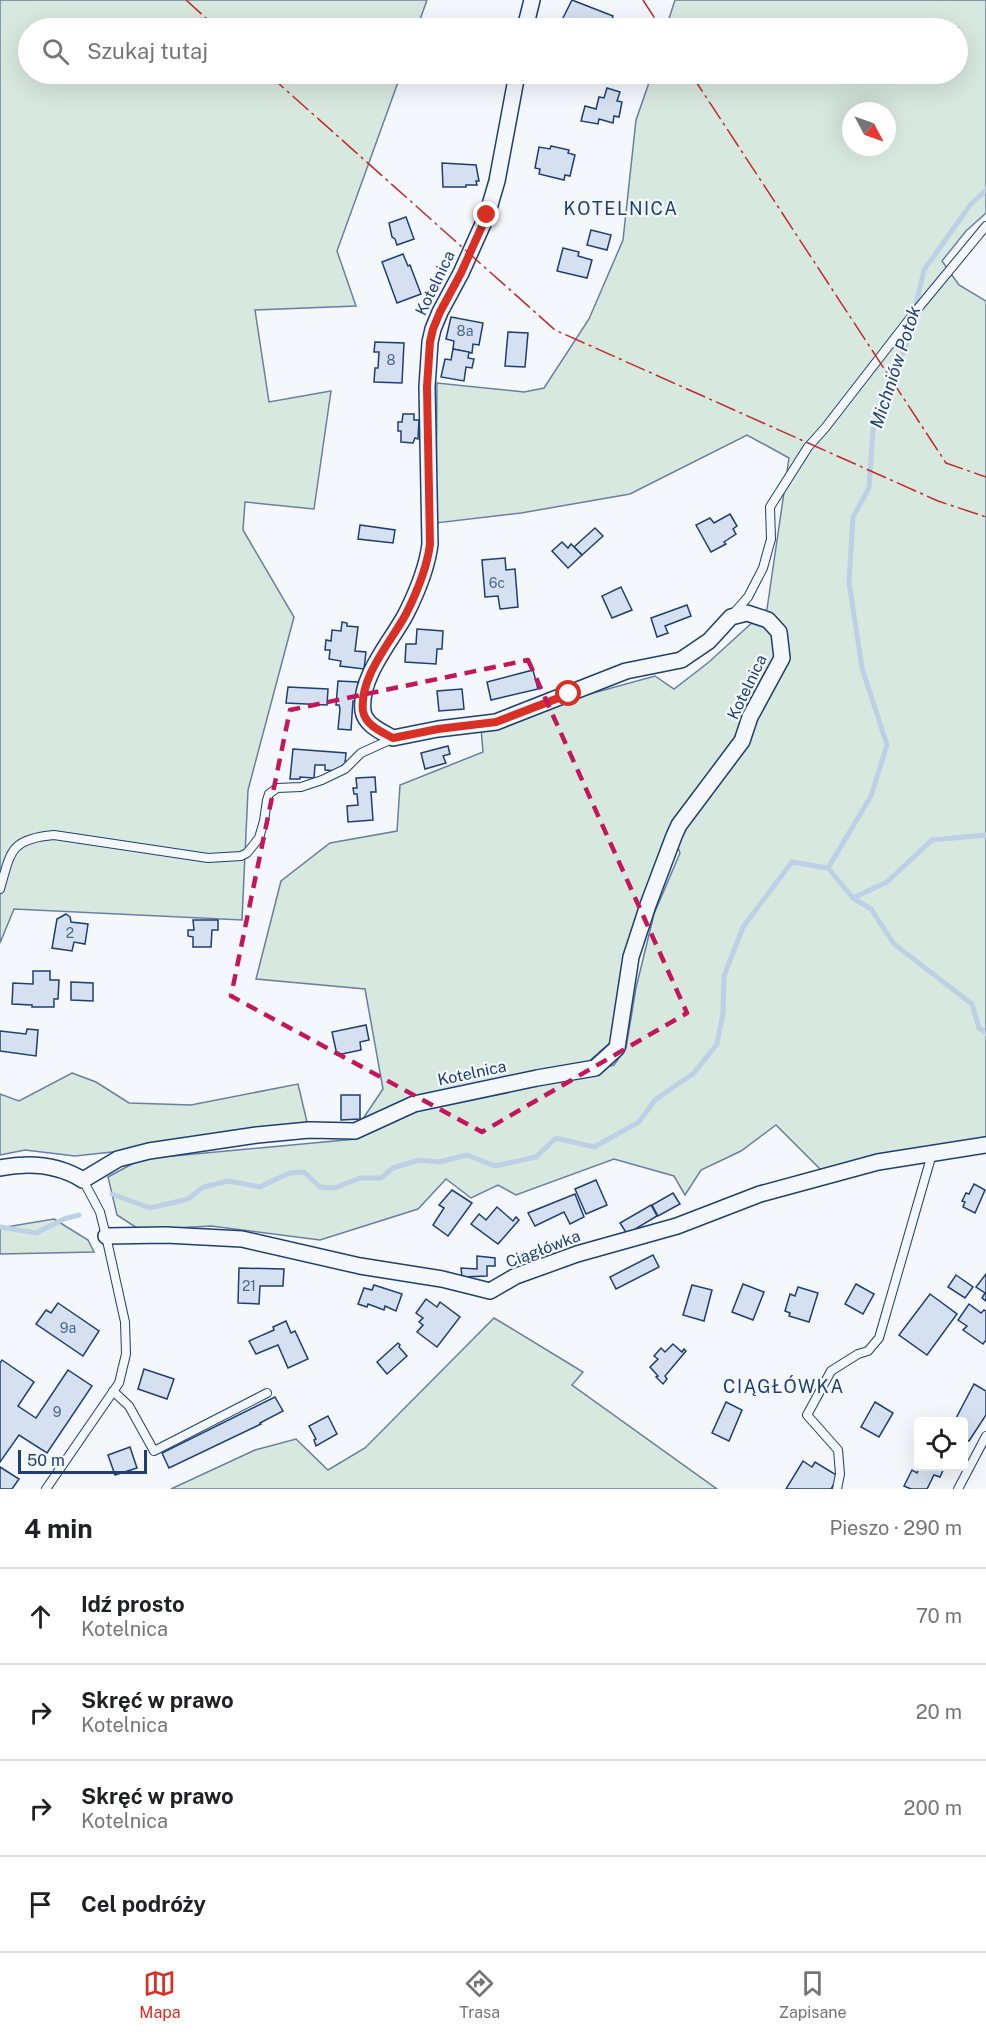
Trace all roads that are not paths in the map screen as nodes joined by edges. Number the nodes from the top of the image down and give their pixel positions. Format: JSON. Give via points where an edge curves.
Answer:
{"nodes":[{"id":1,"x":531,"y":0,"type":"edge"},
{"id":2,"x":527,"y":18,"type":"edge"},
{"id":3,"x":515,"y":84,"type":"edge"},
{"id":4,"x":986,"y":226,"type":"edge"},
{"id":5,"x":731,"y":617,"type":"junction"},
{"id":6,"x":393,"y":738,"type":"junction"},
{"id":7,"x":0,"y":889,"type":"edge"},
{"id":8,"x":986,"y":1145,"type":"edge"},
{"id":9,"x":932,"y":1154,"type":"junction"},
{"id":10,"x":0,"y":1168,"type":"edge"},
{"id":11,"x":83,"y":1180,"type":"junction"},
{"id":12,"x":106,"y":1236,"type":"junction"},
{"id":13,"x":113,"y":1391,"type":"junction"},
{"id":14,"x":267,"y":1393,"type":"dead end"},
{"id":15,"x":986,"y":1436,"type":"edge"},
{"id":16,"x":46,"y":1489,"type":"edge"},
{"id":17,"x":837,"y":1489,"type":"edge"},
{"id":18,"x":958,"y":1489,"type":"edge"}],
"edges":[{"from":1,"to":2,"type":"street"},
{"from":3,"to":6,"type":"street","name":"Kotelnica","via":[[487,215],[431,336],[427,387],[428,561],[405,615],[375,666],[364,697],[365,717]]},
{"from":4,"to":5,"type":"lane","via":[[808,447],[770,507],[771,539],[763,568],[748,597]]},
{"from":5,"to":6,"type":"street","via":[[709,640],[681,660],[626,670],[496,722]]},
{"from":5,"to":11,"type":"street","name":"Kotelnica","via":[[747,613],[768,620],[779,632],[782,658],[750,717],[742,741],[679,825],[631,957],[617,1048],[595,1068],[414,1104],[355,1131],[257,1135],[117,1159]]},
{"from":6,"to":7,"type":"lane","via":[[361,753],[345,769],[322,780],[301,787],[277,788],[269,794],[259,838],[241,856],[208,858],[38,837],[23,840],[9,858]]},
{"from":8,"to":9,"type":"street","name":"Ciągłówka"},
{"from":9,"to":12,"type":"street","name":"Ciągłówka","via":[[878,1162],[760,1194],[677,1226],[577,1254],[516,1276],[490,1291],[242,1239],[166,1234]]},
{"from":9,"to":17,"type":"lane","via":[[879,1338],[868,1351],[831,1371],[807,1415],[838,1450]]},
{"from":10,"to":11,"type":"street","via":[[46,1165]]},
{"from":11,"to":12,"type":"lane","via":[[100,1212]]},
{"from":12,"to":13,"type":"lane","via":[[125,1322],[125,1363]]},
{"from":13,"to":14,"type":"lane","via":[[129,1406],[154,1451]]},
{"from":13,"to":16,"type":"lane"},
{"from":15,"to":18,"type":"lane"}]}
